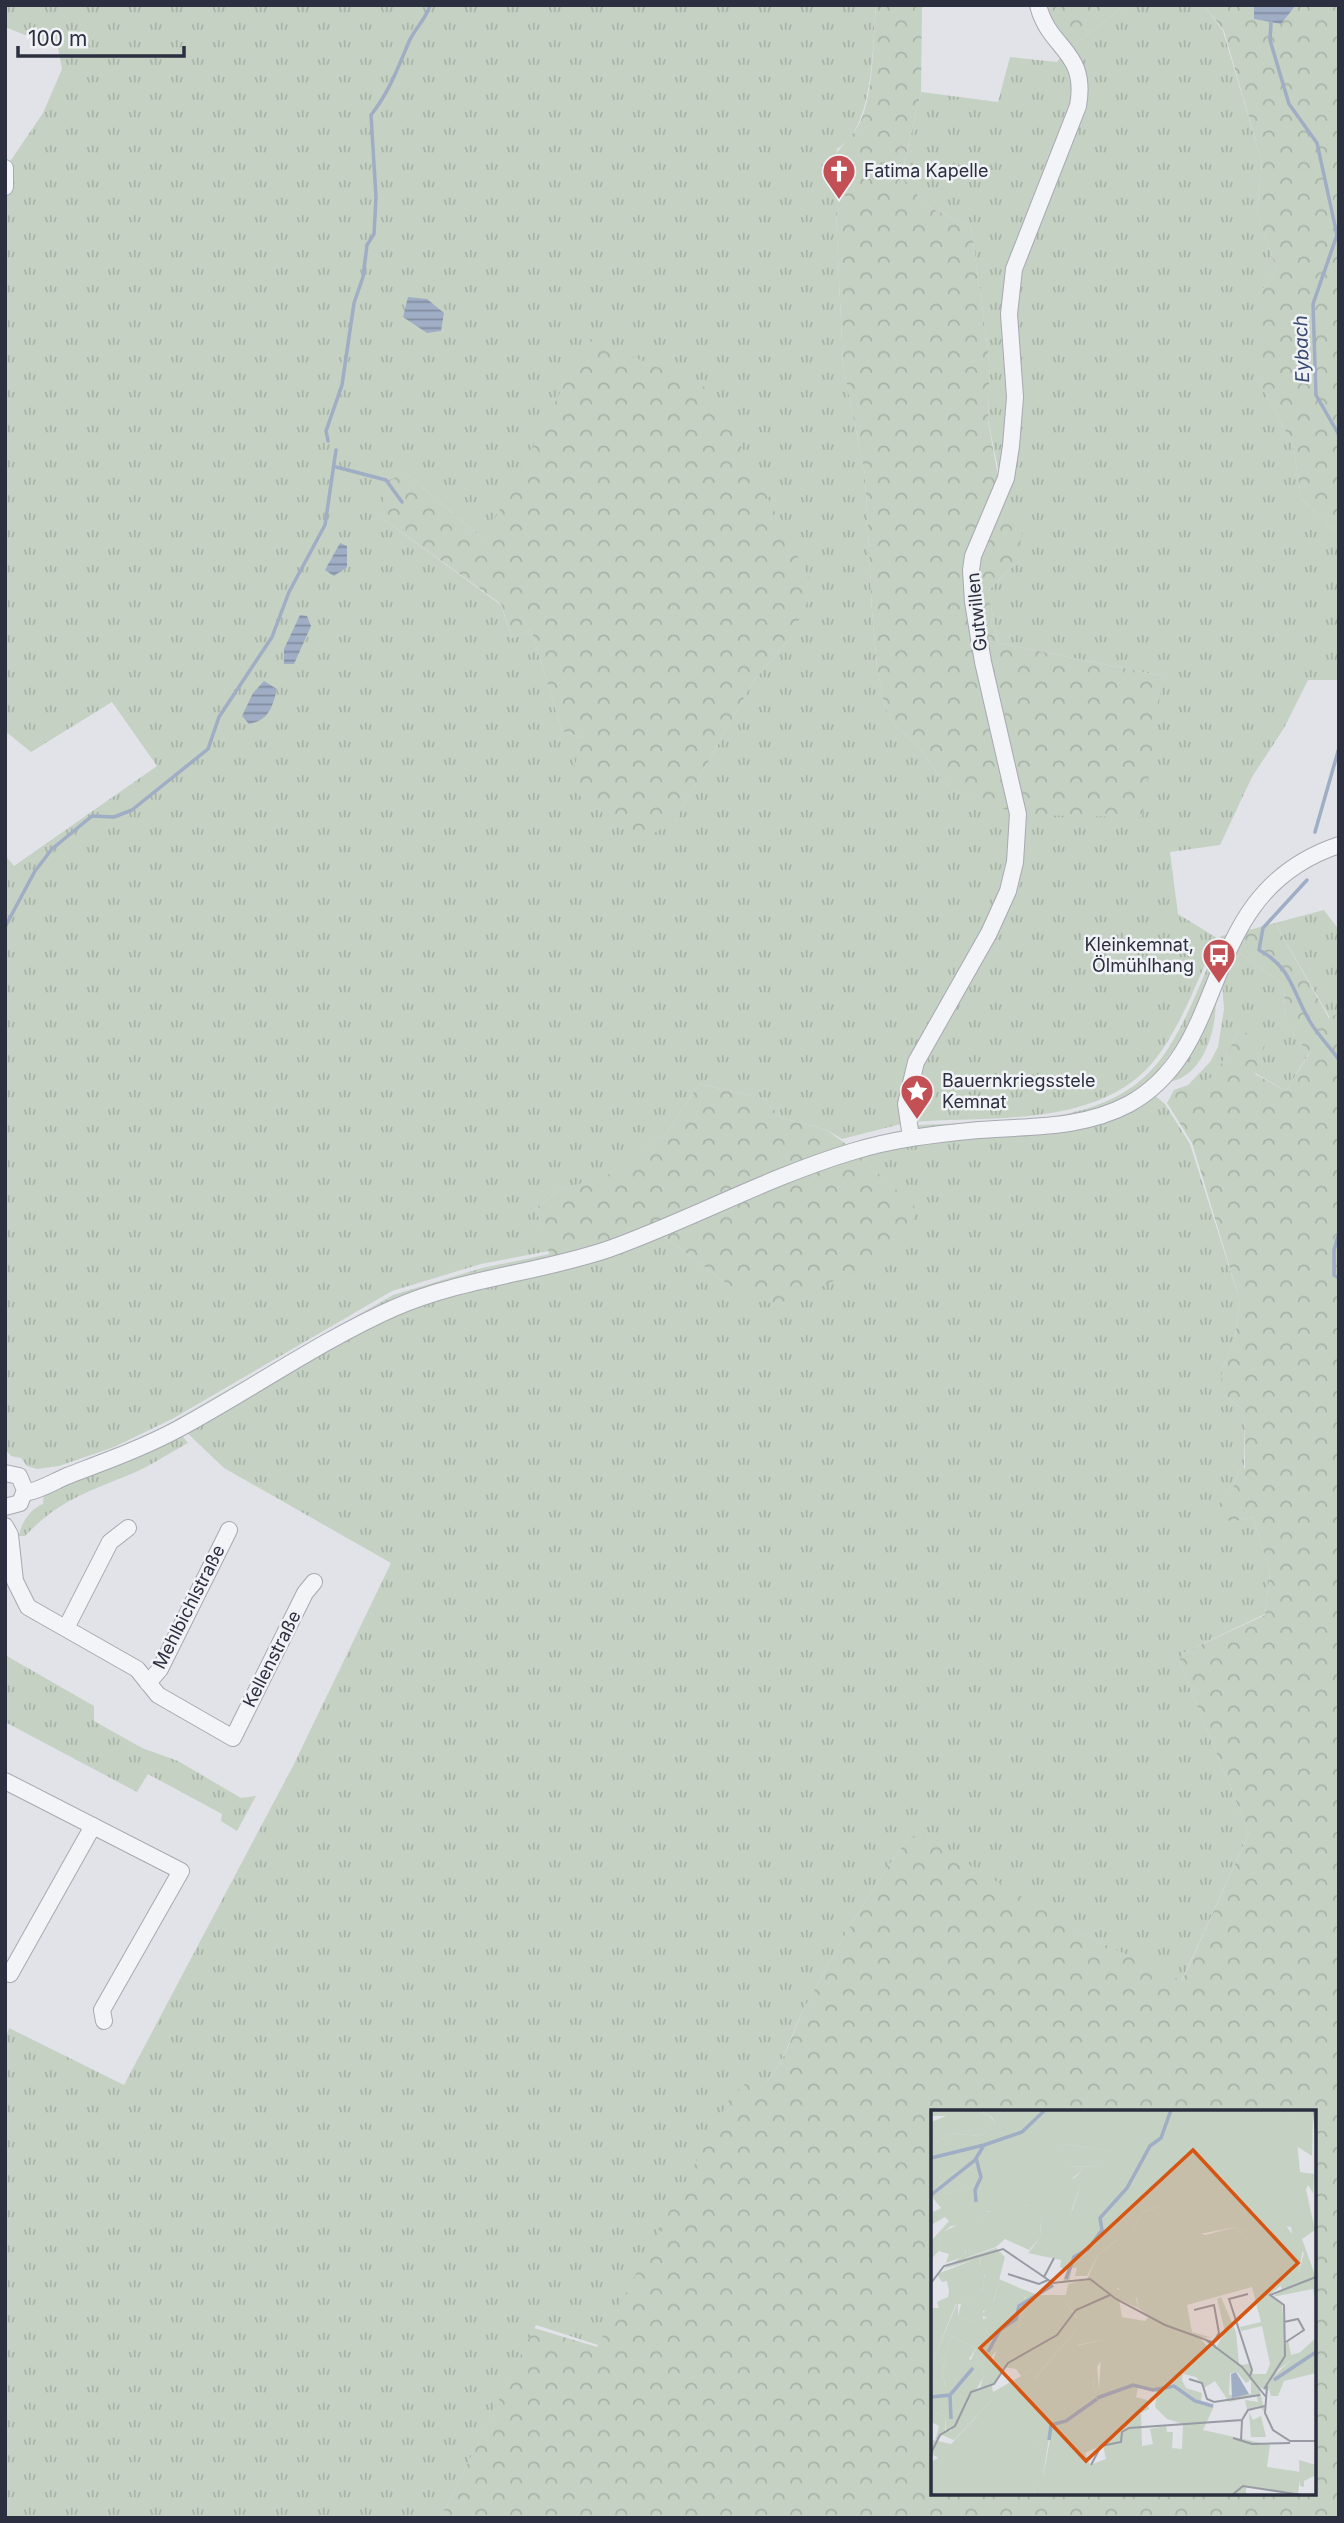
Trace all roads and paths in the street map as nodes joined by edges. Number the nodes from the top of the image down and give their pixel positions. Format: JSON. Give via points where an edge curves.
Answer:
{"nodes":[{"id":1,"x":1038,"y":5,"type":"edge"},
{"id":2,"x":5,"y":168,"type":"edge"},
{"id":3,"x":5,"y":187,"type":"edge"},
{"id":4,"x":1339,"y":845,"type":"edge"},
{"id":5,"x":911,"y":1138,"type":"junction"},
{"id":6,"x":5,"y":1473,"type":"edge"},
{"id":7,"x":17,"y":1497,"type":"edge"},
{"id":8,"x":128,"y":1528,"type":"dead end"},
{"id":9,"x":8,"y":1530,"type":"edge"},
{"id":10,"x":229,"y":1530,"type":"dead end"},
{"id":11,"x":314,"y":1582,"type":"dead end"},
{"id":12,"x":66,"y":1628,"type":"junction"},
{"id":13,"x":149,"y":1684,"type":"junction"},
{"id":14,"x":6,"y":1782,"type":"edge"},
{"id":15,"x":93,"y":1826,"type":"junction"},
{"id":16,"x":10,"y":1974,"type":"dead end"},
{"id":17,"x":104,"y":2021,"type":"dead end"}],
"edges":[{"from":1,"to":5,"type":"street","name":"Gutwillen","via":[[1042,21],[1077,65],[1082,86],[1014,269],[1009,314],[1015,397],[1011,446],[1006,478],[971,570],[982,662],[1012,781],[1018,837],[1008,891],[989,933],[916,1062],[906,1104]]},
{"from":2,"to":3,"type":"street"},
{"from":4,"to":5,"type":"street","via":[[1289,868],[1262,893],[1240,923],[1186,1044],[1171,1066],[1130,1103],[1069,1125]]},
{"from":5,"to":7,"type":"street","via":[[851,1151],[607,1250],[395,1308],[180,1428],[118,1459]]},
{"from":6,"to":7,"type":"street","via":[[16,1474]]},
{"from":7,"to":9,"type":"street"},
{"from":8,"to":12,"type":"street","via":[[110,1542]]},
{"from":9,"to":12,"type":"street","via":[[20,1595],[35,1611]]},
{"from":10,"to":13,"type":"street","name":"Mehlbichlstraße"},
{"from":11,"to":13,"type":"street","name":"Kellenstraße","via":[[233,1738],[158,1695]]},
{"from":12,"to":13,"type":"street","via":[[137,1669]]},
{"from":14,"to":15,"type":"street"},
{"from":15,"to":16,"type":"street"},
{"from":15,"to":17,"type":"street","via":[[181,1871],[102,2010]]}]}
